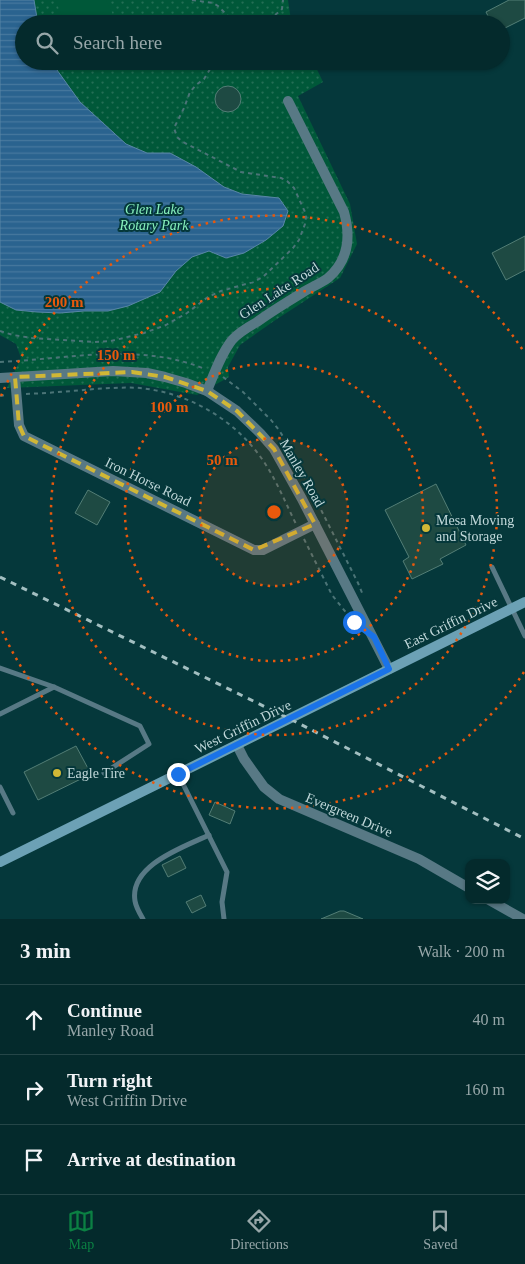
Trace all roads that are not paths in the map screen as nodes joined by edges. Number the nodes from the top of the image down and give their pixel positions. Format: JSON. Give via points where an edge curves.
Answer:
{"nodes":[{"id":1,"x":288,"y":102,"type":"dead end"},
{"id":2,"x":15,"y":377,"type":"junction"},
{"id":3,"x":0,"y":378,"type":"edge"},
{"id":4,"x":206,"y":391,"type":"junction"},
{"id":5,"x":315,"y":524,"type":"junction"},
{"id":6,"x":492,"y":567,"type":"dead end"},
{"id":7,"x":525,"y":602,"type":"edge"},
{"id":8,"x":512,"y":608,"type":"junction"},
{"id":9,"x":525,"y":636,"type":"edge"},
{"id":10,"x":0,"y":668,"type":"edge"},
{"id":11,"x":389,"y":669,"type":"junction"},
{"id":12,"x":54,"y":687,"type":"junction"},
{"id":13,"x":0,"y":714,"type":"edge"},
{"id":14,"x":237,"y":745,"type":"junction"},
{"id":15,"x":104,"y":773,"type":"dead end"},
{"id":16,"x":178,"y":774,"type":"junction"},
{"id":17,"x":0,"y":787,"type":"edge"},
{"id":18,"x":13,"y":813,"type":"dead end"},
{"id":19,"x":209,"y":835,"type":"junction"},
{"id":20,"x":0,"y":862,"type":"edge"},
{"id":21,"x":465,"y":886,"type":"edge"},
{"id":22,"x":496,"y":904,"type":"edge"},
{"id":23,"x":143,"y":919,"type":"edge"},
{"id":24,"x":224,"y":919,"type":"edge"},
{"id":25,"x":523,"y":919,"type":"edge"}],
"edges":[{"from":1,"to":4,"type":"street","name":"Glen Lake Road","via":[[344,212],[348,226],[345,254],[328,277],[232,340]]},
{"from":2,"to":3,"type":"street","name":"Manley Road"},
{"from":2,"to":4,"type":"street","name":"Manley Road","via":[[132,372],[165,377]]},
{"from":2,"to":5,"type":"street","name":"Iron Horse Road","via":[[18,425],[24,436],[254,550],[263,550]]},
{"from":4,"to":5,"type":"street","name":"Manley Road","via":[[237,411],[274,449]]},
{"from":5,"to":11,"type":"street","name":"Manley Road"},
{"from":6,"to":8,"type":"lane"},
{"from":7,"to":8,"type":"main road","name":"East Griffin Drive"},
{"from":8,"to":9,"type":"lane"},
{"from":8,"to":11,"type":"main road","name":"East Griffin Drive"},
{"from":10,"to":12,"type":"lane"},
{"from":11,"to":14,"type":"main road","name":"West Griffin Drive"},
{"from":12,"to":13,"type":"lane"},
{"from":12,"to":15,"type":"lane","via":[[140,726],[149,744]]},
{"from":14,"to":16,"type":"main road","name":"West Griffin Drive"},
{"from":14,"to":21,"type":"street","name":"Evergreen Drive","via":[[264,787],[279,799],[419,859]]},
{"from":16,"to":19,"type":"lane"},
{"from":16,"to":20,"type":"main road","name":"West Griffin Drive"},
{"from":17,"to":18,"type":"lane"},
{"from":19,"to":23,"type":"lane","via":[[161,858],[142,874],[135,888],[135,902]]},
{"from":19,"to":24,"type":"lane","via":[[227,872],[222,902]]},
{"from":22,"to":25,"type":"street"}]}
